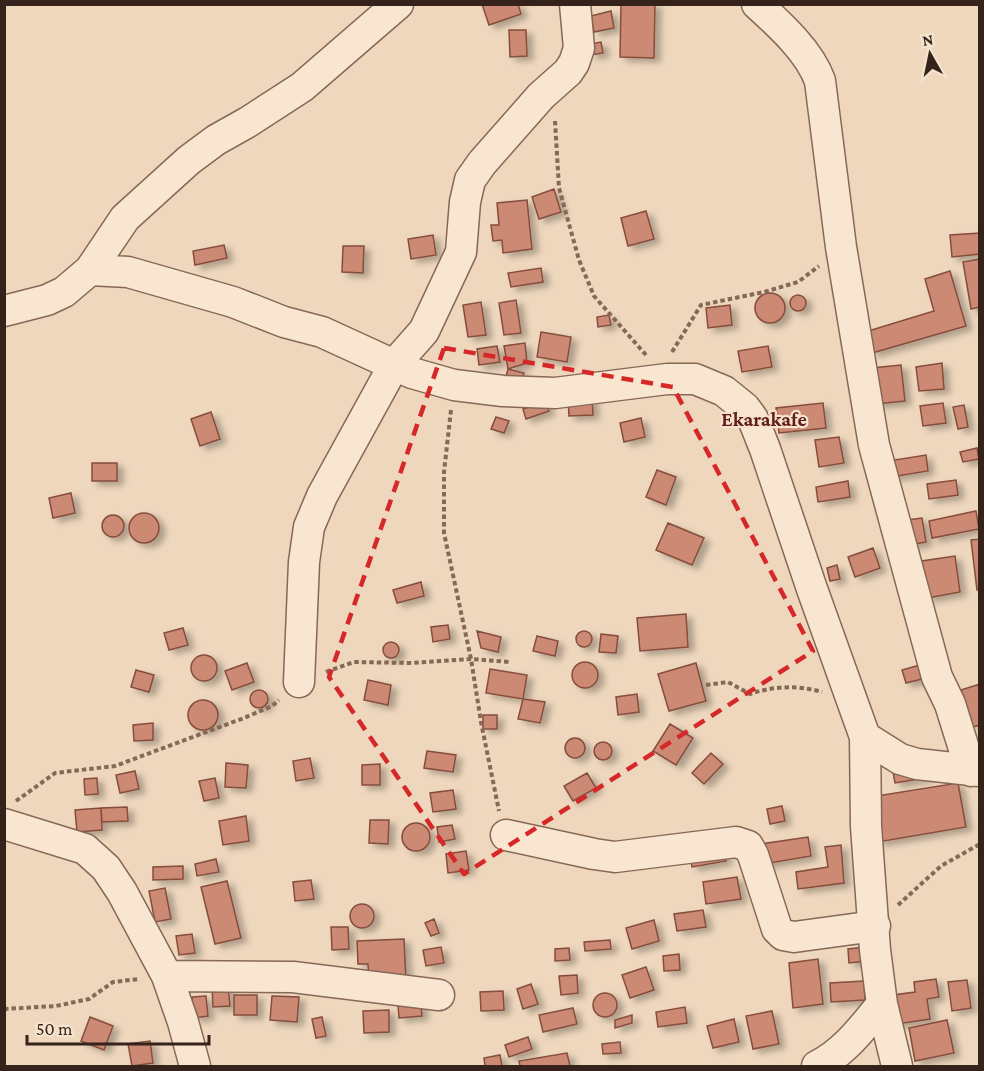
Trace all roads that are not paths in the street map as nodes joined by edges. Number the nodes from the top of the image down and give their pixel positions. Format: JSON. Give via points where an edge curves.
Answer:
{"nodes":[{"id":1,"x":398,"y":4,"type":"edge"},
{"id":2,"x":575,"y":4,"type":"edge"},
{"id":3,"x":757,"y":4,"type":"edge"},
{"id":4,"x":90,"y":270,"type":"junction"},
{"id":5,"x":4,"y":311,"type":"edge"},
{"id":6,"x":394,"y":365,"type":"junction"},
{"id":7,"x":299,"y":682,"type":"road end"},
{"id":8,"x":865,"y":737,"type":"junction"},
{"id":9,"x":975,"y":771,"type":"edge"},
{"id":10,"x":8,"y":815,"type":"edge"},
{"id":11,"x":506,"y":835,"type":"road end"},
{"id":12,"x":875,"y":926,"type":"junction"},
{"id":13,"x":167,"y":976,"type":"junction"},
{"id":14,"x":440,"y":995,"type":"dead end"},
{"id":15,"x":882,"y":1004,"type":"junction"},
{"id":16,"x":195,"y":1066,"type":"edge"},
{"id":17,"x":817,"y":1066,"type":"edge"},
{"id":18,"x":897,"y":1066,"type":"edge"}],
"edges":[{"from":1,"to":4,"type":"street","via":[[302,87],[189,160],[125,218]]},
{"from":2,"to":6,"type":"street","via":[[579,48],[568,72],[542,96],[470,180],[461,252],[424,331]]},
{"from":3,"to":9,"type":"street","via":[[798,46],[820,81],[841,248],[874,445],[938,677]]},
{"from":4,"to":5,"type":"street","via":[[48,300]]},
{"from":4,"to":6,"type":"street","via":[[128,272],[233,302],[322,332]]},
{"from":6,"to":7,"type":"street","via":[[309,527]]},
{"from":6,"to":8,"type":"street","via":[[454,386],[503,391],[555,393],[668,378],[695,379],[724,391],[753,418]]},
{"from":8,"to":9,"type":"street","via":[[900,759]]},
{"from":8,"to":12,"type":"street","via":[[866,826]]},
{"from":10,"to":13,"type":"street","via":[[85,849],[106,868]]},
{"from":11,"to":12,"type":"street","via":[[615,857],[736,842],[748,846],[753,855],[777,929],[783,935],[794,937]]},
{"from":12,"to":15,"type":"street"},
{"from":13,"to":14,"type":"street","via":[[293,977]]},
{"from":13,"to":16,"type":"street"},
{"from":15,"to":17,"type":"street","via":[[844,1049]]},
{"from":15,"to":18,"type":"street"}]}
